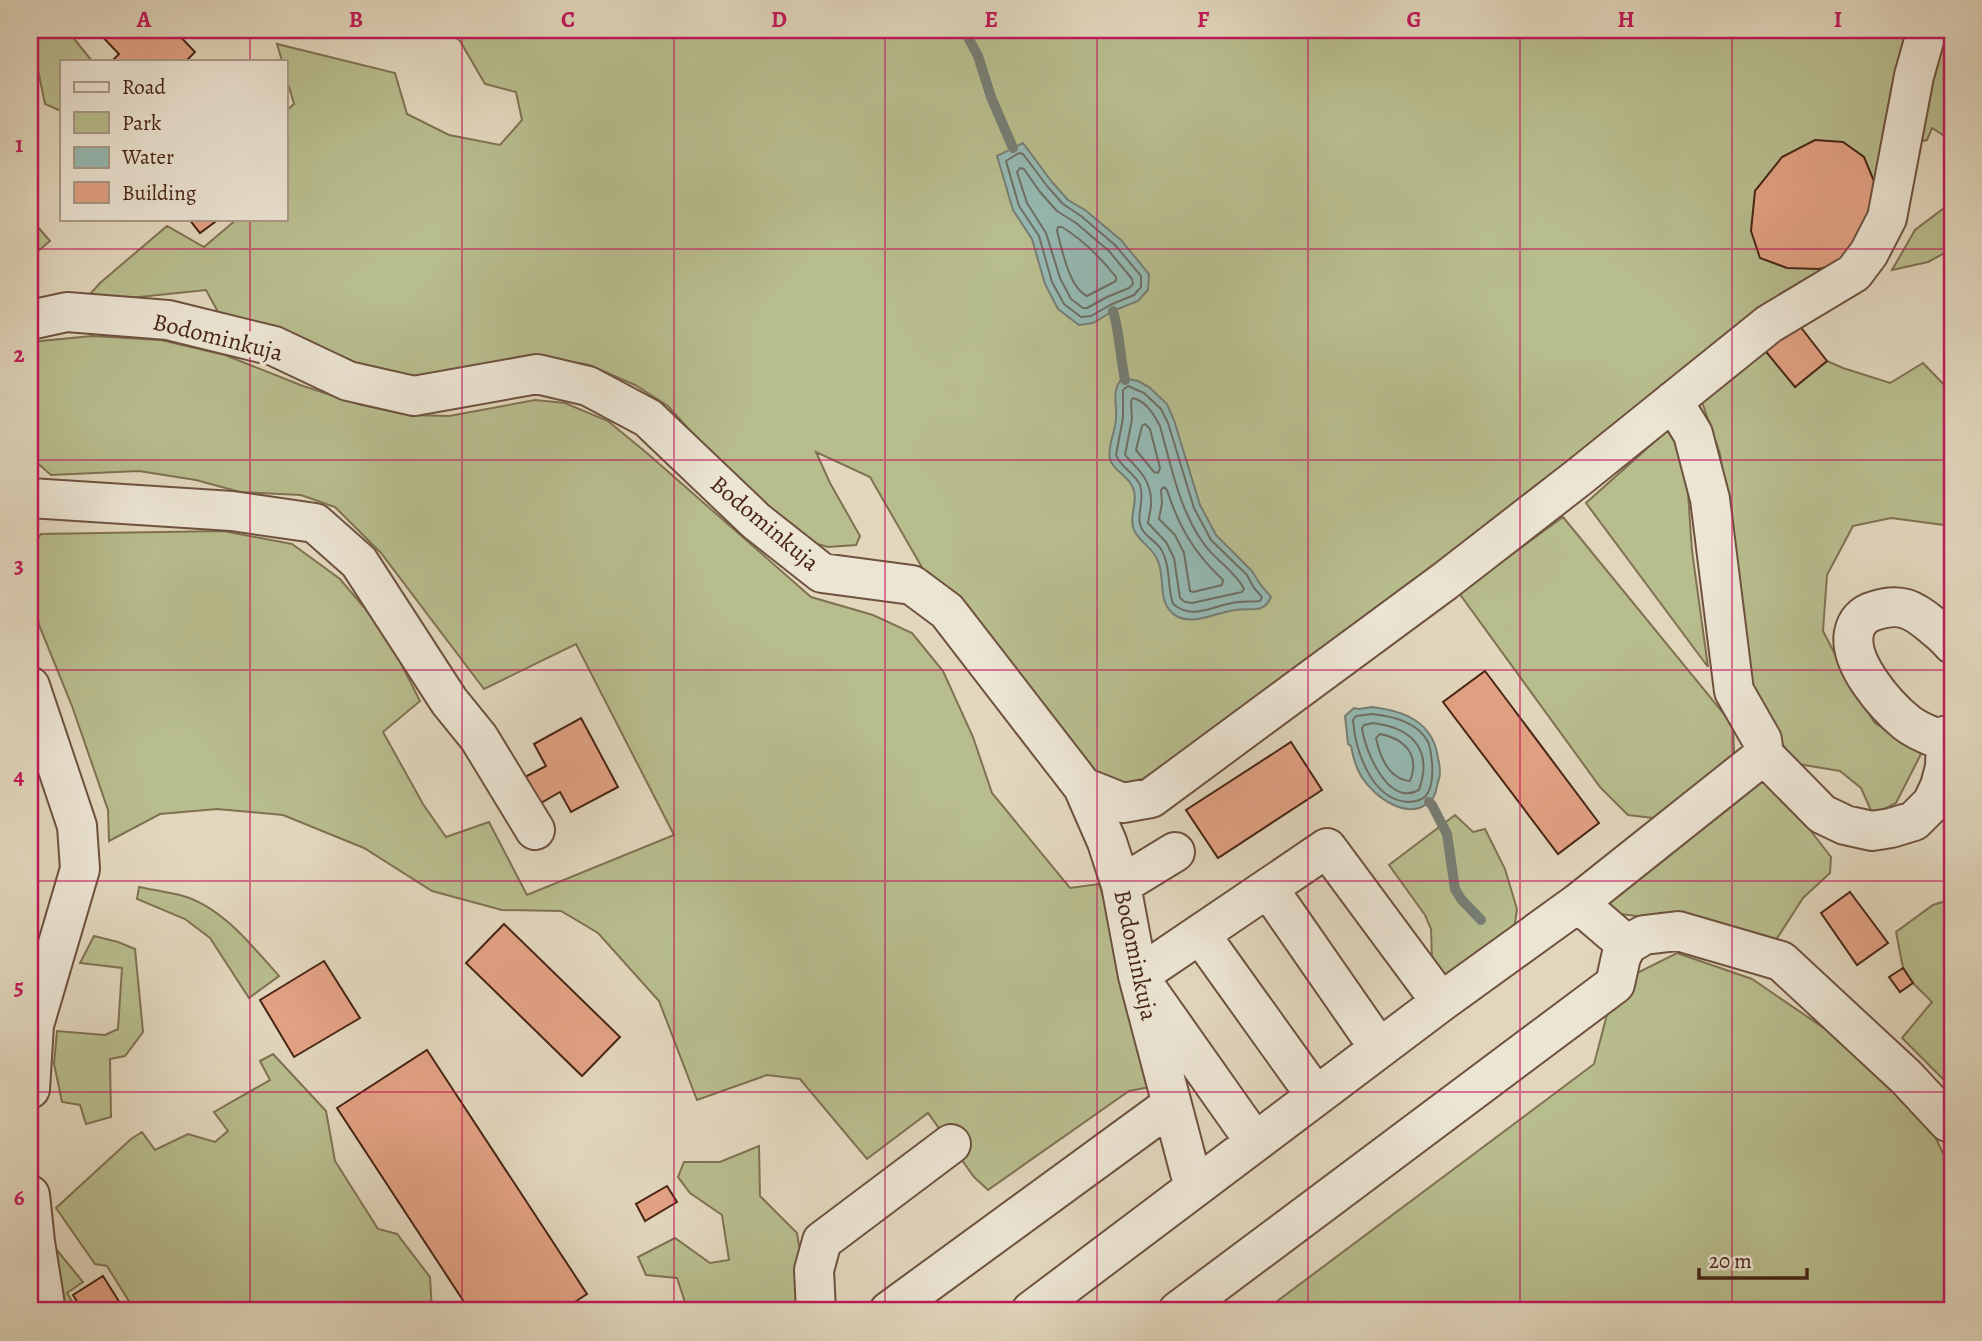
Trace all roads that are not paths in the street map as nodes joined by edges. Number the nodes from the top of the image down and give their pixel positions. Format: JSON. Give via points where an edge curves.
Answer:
{"nodes":[{"id":1,"x":1927,"y":30,"type":"edge"},
{"id":2,"x":30,"y":320,"type":"edge"},
{"id":3,"x":1673,"y":401,"type":"junction"},
{"id":4,"x":30,"y":498,"type":"edge"},
{"id":5,"x":1952,"y":644,"type":"edge"},
{"id":6,"x":30,"y":686,"type":"edge"},
{"id":7,"x":1949,"y":736,"type":"edge"},
{"id":8,"x":1763,"y":755,"type":"junction"},
{"id":9,"x":1083,"y":787,"type":"junction"},
{"id":10,"x":535,"y":830,"type":"dead end"},
{"id":11,"x":1175,"y":852,"type":"dead end"},
{"id":12,"x":1121,"y":885,"type":"junction"},
{"id":13,"x":1268,"y":888,"type":"junction"},
{"id":14,"x":1578,"y":903,"type":"junction"},
{"id":15,"x":1200,"y":934,"type":"junction"},
{"id":16,"x":1627,"y":946,"type":"junction"},
{"id":17,"x":1138,"y":976,"type":"junction"},
{"id":18,"x":1441,"y":1002,"type":"junction"},
{"id":19,"x":1379,"y":1048,"type":"junction"},
{"id":20,"x":30,"y":1090,"type":"edge"},
{"id":21,"x":1316,"y":1096,"type":"junction"},
{"id":22,"x":1171,"y":1105,"type":"junction"},
{"id":23,"x":1952,"y":1122,"type":"edge"},
{"id":24,"x":1255,"y":1142,"type":"junction"},
{"id":25,"x":951,"y":1144,"type":"dead end"},
{"id":26,"x":1194,"y":1188,"type":"junction"},
{"id":27,"x":30,"y":1195,"type":"edge"},
{"id":28,"x":46,"y":1311,"type":"edge"},
{"id":29,"x":816,"y":1311,"type":"edge"},
{"id":30,"x":889,"y":1311,"type":"edge"},
{"id":31,"x":1031,"y":1311,"type":"edge"},
{"id":32,"x":1178,"y":1311,"type":"edge"}],
"edges":[{"from":1,"to":3,"type":"street","via":[[1887,218],[1869,253],[1854,273],[1769,324]]},
{"from":2,"to":9,"type":"street","name":"Bodominkuja","via":[[67,313],[168,320],[274,345],[348,381],[414,396],[537,374],[588,386],[648,418],[756,521],[822,573],[912,586],[947,611]]},
{"from":3,"to":8,"type":"street","via":[[1693,435],[1710,499],[1734,691],[1762,740]]},
{"from":3,"to":9,"type":"street","via":[[1445,581],[1151,798],[1123,803]]},
{"from":4,"to":10,"type":"street","via":[[232,511],[315,523],[359,562],[449,701],[479,738]]},
{"from":5,"to":7,"type":"street","via":[[1917,613],[1902,607],[1865,614],[1858,621],[1853,641],[1862,671],[1907,723],[1936,738]]},
{"from":6,"to":20,"type":"street","via":[[77,825],[80,869],[34,1024]]},
{"from":7,"to":8,"type":"street","via":[[1940,786],[1932,803],[1914,821],[1872,831],[1822,814]]},
{"from":8,"to":14,"type":"street"},
{"from":9,"to":12,"type":"street","name":"Bodominkuja"},
{"from":11,"to":12,"type":"street"},
{"from":12,"to":17,"type":"street","name":"Bodominkuja"},
{"from":13,"to":15,"type":"street"},
{"from":13,"to":18,"type":"street","via":[[1327,848]]},
{"from":13,"to":19,"type":"street"},
{"from":14,"to":16,"type":"street"},
{"from":14,"to":18,"type":"street"},
{"from":15,"to":17,"type":"street"},
{"from":15,"to":21,"type":"street"},
{"from":16,"to":23,"type":"street","via":[[1644,935],[1678,931],[1781,961]]},
{"from":16,"to":32,"type":"street","via":[[1615,984]]},
{"from":17,"to":22,"type":"street","name":"Bodominkuja"},
{"from":17,"to":24,"type":"street"},
{"from":18,"to":19,"type":"street"},
{"from":19,"to":21,"type":"street"},
{"from":21,"to":24,"type":"street"},
{"from":22,"to":26,"type":"street","name":"Bodominkuja"},
{"from":22,"to":30,"type":"street"},
{"from":24,"to":26,"type":"street"},
{"from":25,"to":29,"type":"street","via":[[822,1241],[814,1270]]},
{"from":26,"to":31,"type":"street"},
{"from":27,"to":28,"type":"street"}]}
